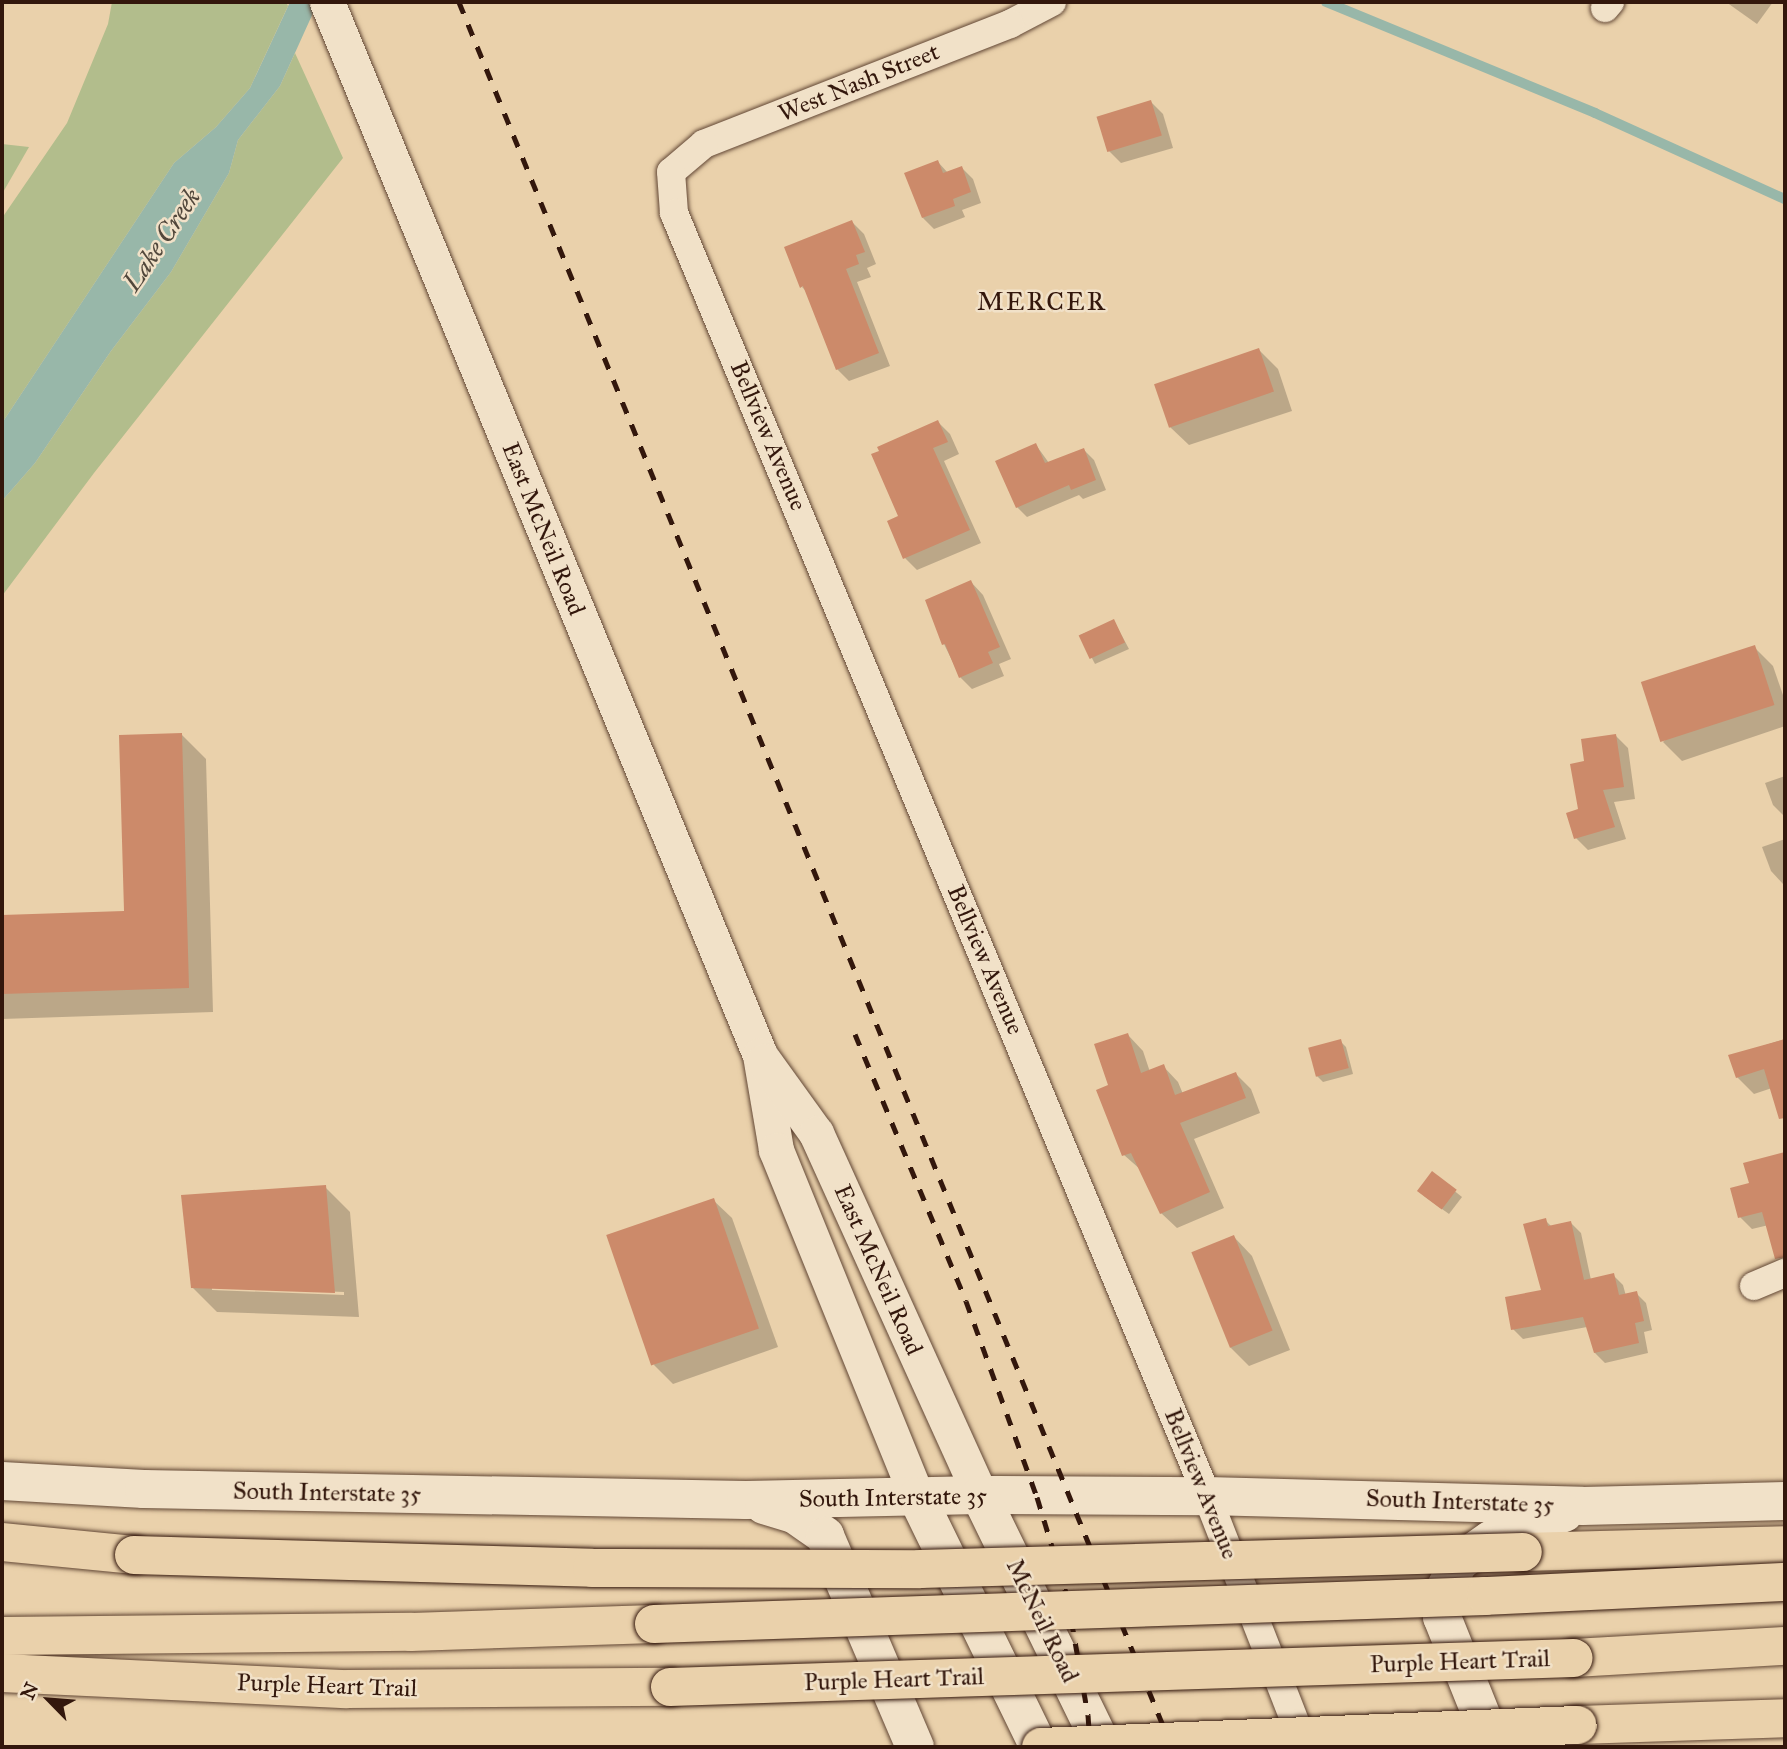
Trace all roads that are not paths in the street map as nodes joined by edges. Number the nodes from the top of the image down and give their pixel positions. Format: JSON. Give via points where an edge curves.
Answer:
{"nodes":[{"id":1,"x":327,"y":2,"type":"edge"},
{"id":2,"x":1052,"y":2,"type":"edge"},
{"id":3,"x":671,"y":172,"type":"joint"},
{"id":4,"x":760,"y":1055,"type":"junction"},
{"id":5,"x":1785,"y":1273,"type":"edge"},
{"id":6,"x":1754,"y":1286,"type":"dead end"},
{"id":7,"x":2,"y":1481,"type":"edge"},
{"id":8,"x":980,"y":1495,"type":"junction"},
{"id":9,"x":1207,"y":1496,"type":"junction"},
{"id":10,"x":918,"y":1497,"type":"junction"},
{"id":11,"x":746,"y":1500,"type":"junction"},
{"id":12,"x":1785,"y":1501,"type":"edge"},
{"id":13,"x":1582,"y":1506,"type":"junction"},
{"id":14,"x":2,"y":1542,"type":"edge"},
{"id":15,"x":1785,"y":1545,"type":"edge"},
{"id":16,"x":1785,"y":1582,"type":"edge"},
{"id":17,"x":2,"y":1636,"type":"edge"},
{"id":18,"x":1785,"y":1646,"type":"edge"},
{"id":19,"x":2,"y":1673,"type":"edge"},
{"id":20,"x":1785,"y":1718,"type":"edge"},
{"id":21,"x":915,"y":1747,"type":"edge"},
{"id":22,"x":1040,"y":1747,"type":"edge"},
{"id":23,"x":1103,"y":1747,"type":"edge"},
{"id":24,"x":1305,"y":1747,"type":"edge"},
{"id":25,"x":1494,"y":1747,"type":"edge"}],
"edges":[{"from":1,"to":4,"type":"street","name":"East McNeil Road"},
{"from":2,"to":3,"type":"street","name":"West Nash Street","via":[[1010,24],[704,145]]},
{"from":3,"to":9,"type":"street","name":"Bellview Avenue","via":[[674,213]]},
{"from":4,"to":8,"type":"street","name":"East McNeil Road","via":[[816,1133]]},
{"from":4,"to":10,"type":"street","name":"East McNeil Road","via":[[776,1150]]},
{"from":5,"to":6,"type":"street"},
{"from":7,"to":11,"type":"main road","name":"South Interstate 35","via":[[144,1489]]},
{"from":8,"to":9,"type":"main road","name":"South Interstate 35"},
{"from":8,"to":10,"type":"main road","name":"South Interstate 35"},
{"from":8,"to":23,"type":"main road","name":"McNeil Road"},
{"from":9,"to":13,"type":"main road","name":"South Interstate 35"},
{"from":9,"to":24,"type":"street","name":"Bellview Avenue"},
{"from":10,"to":11,"type":"main road","name":"South Interstate 35"},
{"from":10,"to":22,"type":"main road"},
{"from":11,"to":21,"type":"main road","via":[[794,1514],[825,1536]]},
{"from":12,"to":13,"type":"main road","name":"South Interstate 35"},
{"from":13,"to":25,"type":"main road","via":[[1491,1540],[1459,1562],[1445,1589],[1442,1617]]},
{"from":14,"to":15,"type":"highway","bridge":true,"via":[[134,1555],[592,1568],[920,1569]]},
{"from":16,"to":17,"type":"highway","bridge":true,"via":[[411,1632]]},
{"from":18,"to":19,"type":"highway","name":"Purple Heart Trail","bridge":true,"via":[[1574,1658],[670,1687],[347,1689]]},
{"from":20,"to":22,"type":"highway","bridge":true}]}
